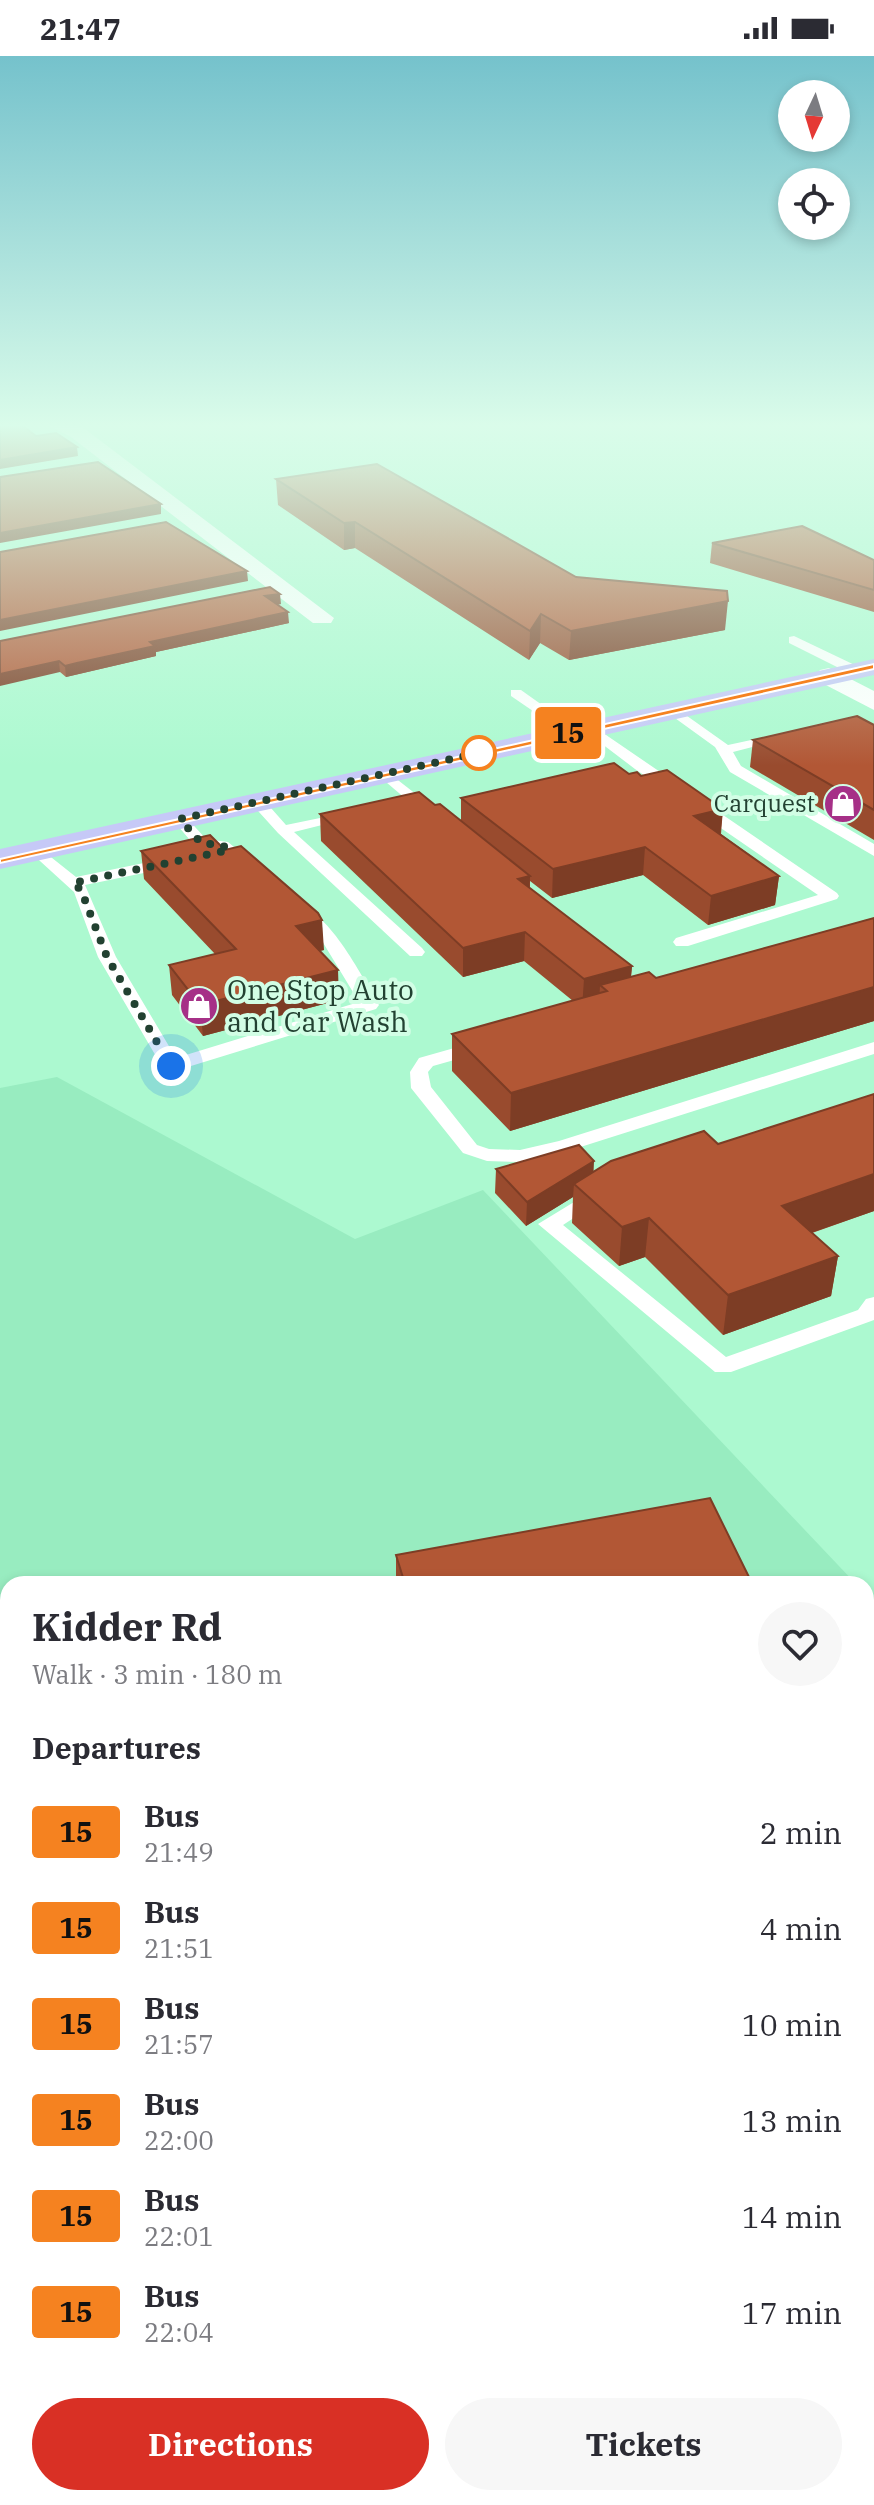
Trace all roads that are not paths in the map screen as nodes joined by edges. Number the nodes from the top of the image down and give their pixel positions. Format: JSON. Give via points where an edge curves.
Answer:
{"nodes":[{"id":1,"x":216,"y":537,"type":"edge"},
{"id":2,"x":279,"y":585,"type":"junction"},
{"id":3,"x":248,"y":592,"type":"edge"},
{"id":4,"x":322,"y":618,"type":"dead end"},
{"id":5,"x":794,"y":640,"type":"dead end"},
{"id":6,"x":853,"y":671,"type":"edge"},
{"id":7,"x":516,"y":693,"type":"dead end"},
{"id":8,"x":874,"y":702,"type":"edge"},
{"id":9,"x":673,"y":710,"type":"junction"},
{"id":10,"x":581,"y":730,"type":"junction"},
{"id":11,"x":798,"y":731,"type":"edge"},
{"id":12,"x":724,"y":750,"type":"junction"},
{"id":13,"x":385,"y":774,"type":"junction"},
{"id":14,"x":258,"y":802,"type":"junction"},
{"id":15,"x":369,"y":809,"type":"edge"},
{"id":16,"x":180,"y":819,"type":"junction"},
{"id":17,"x":447,"y":826,"type":"edge"},
{"id":18,"x":283,"y":830,"type":"junction"},
{"id":19,"x":229,"y":850,"type":"junction"},
{"id":20,"x":37,"y":851,"type":"junction"},
{"id":21,"x":874,"y":851,"type":"edge"},
{"id":22,"x":0,"y":859,"type":"edge"},
{"id":23,"x":265,"y":881,"type":"edge"},
{"id":24,"x":73,"y":883,"type":"junction"},
{"id":25,"x":289,"y":902,"type":"edge"},
{"id":26,"x":682,"y":942,"type":"dead end"},
{"id":27,"x":416,"y":952,"type":"dead end"},
{"id":28,"x":501,"y":1041,"type":"edge"},
{"id":29,"x":874,"y":1048,"type":"edge"},
{"id":30,"x":615,"y":1182,"type":"edge"},
{"id":31,"x":874,"y":1304,"type":"edge"}],
"edges":[{"from":1,"to":2,"type":"street"},
{"from":2,"to":3,"type":"street"},
{"from":2,"to":4,"type":"street"},
{"from":5,"to":6,"type":"lane"},
{"from":6,"to":8,"type":"street"},
{"from":6,"to":9,"type":"main road"},
{"from":7,"to":10,"type":"lane"},
{"from":9,"to":10,"type":"main road"},
{"from":9,"to":12,"type":"lane"},
{"from":10,"to":13,"type":"main road"},
{"from":10,"to":26,"type":"lane","via":[[831,896]]},
{"from":11,"to":12,"type":"lane"},
{"from":12,"to":21,"type":"lane","via":[[735,769]]},
{"from":13,"to":14,"type":"main road"},
{"from":13,"to":17,"type":"lane","via":[[405,800]]},
{"from":14,"to":16,"type":"main road"},
{"from":14,"to":18,"type":"lane"},
{"from":15,"to":18,"type":"lane"},
{"from":16,"to":19,"type":"lane","via":[[201,843]]},
{"from":16,"to":20,"type":"main road"},
{"from":18,"to":27,"type":"lane"},
{"from":19,"to":23,"type":"lane"},
{"from":19,"to":24,"type":"lane"},
{"from":20,"to":22,"type":"main road"},
{"from":20,"to":24,"type":"lane"},
{"from":24,"to":25,"type":"lane","via":[[81,890],[107,957],[171,1066],[370,1005],[326,933]]},
{"from":28,"to":29,"type":"lane","via":[[426,1062],[419,1072],[421,1088],[470,1149],[487,1155],[520,1156],[564,1146]]},
{"from":30,"to":31,"type":"lane","via":[[549,1224],[723,1367],[866,1315]]}]}
